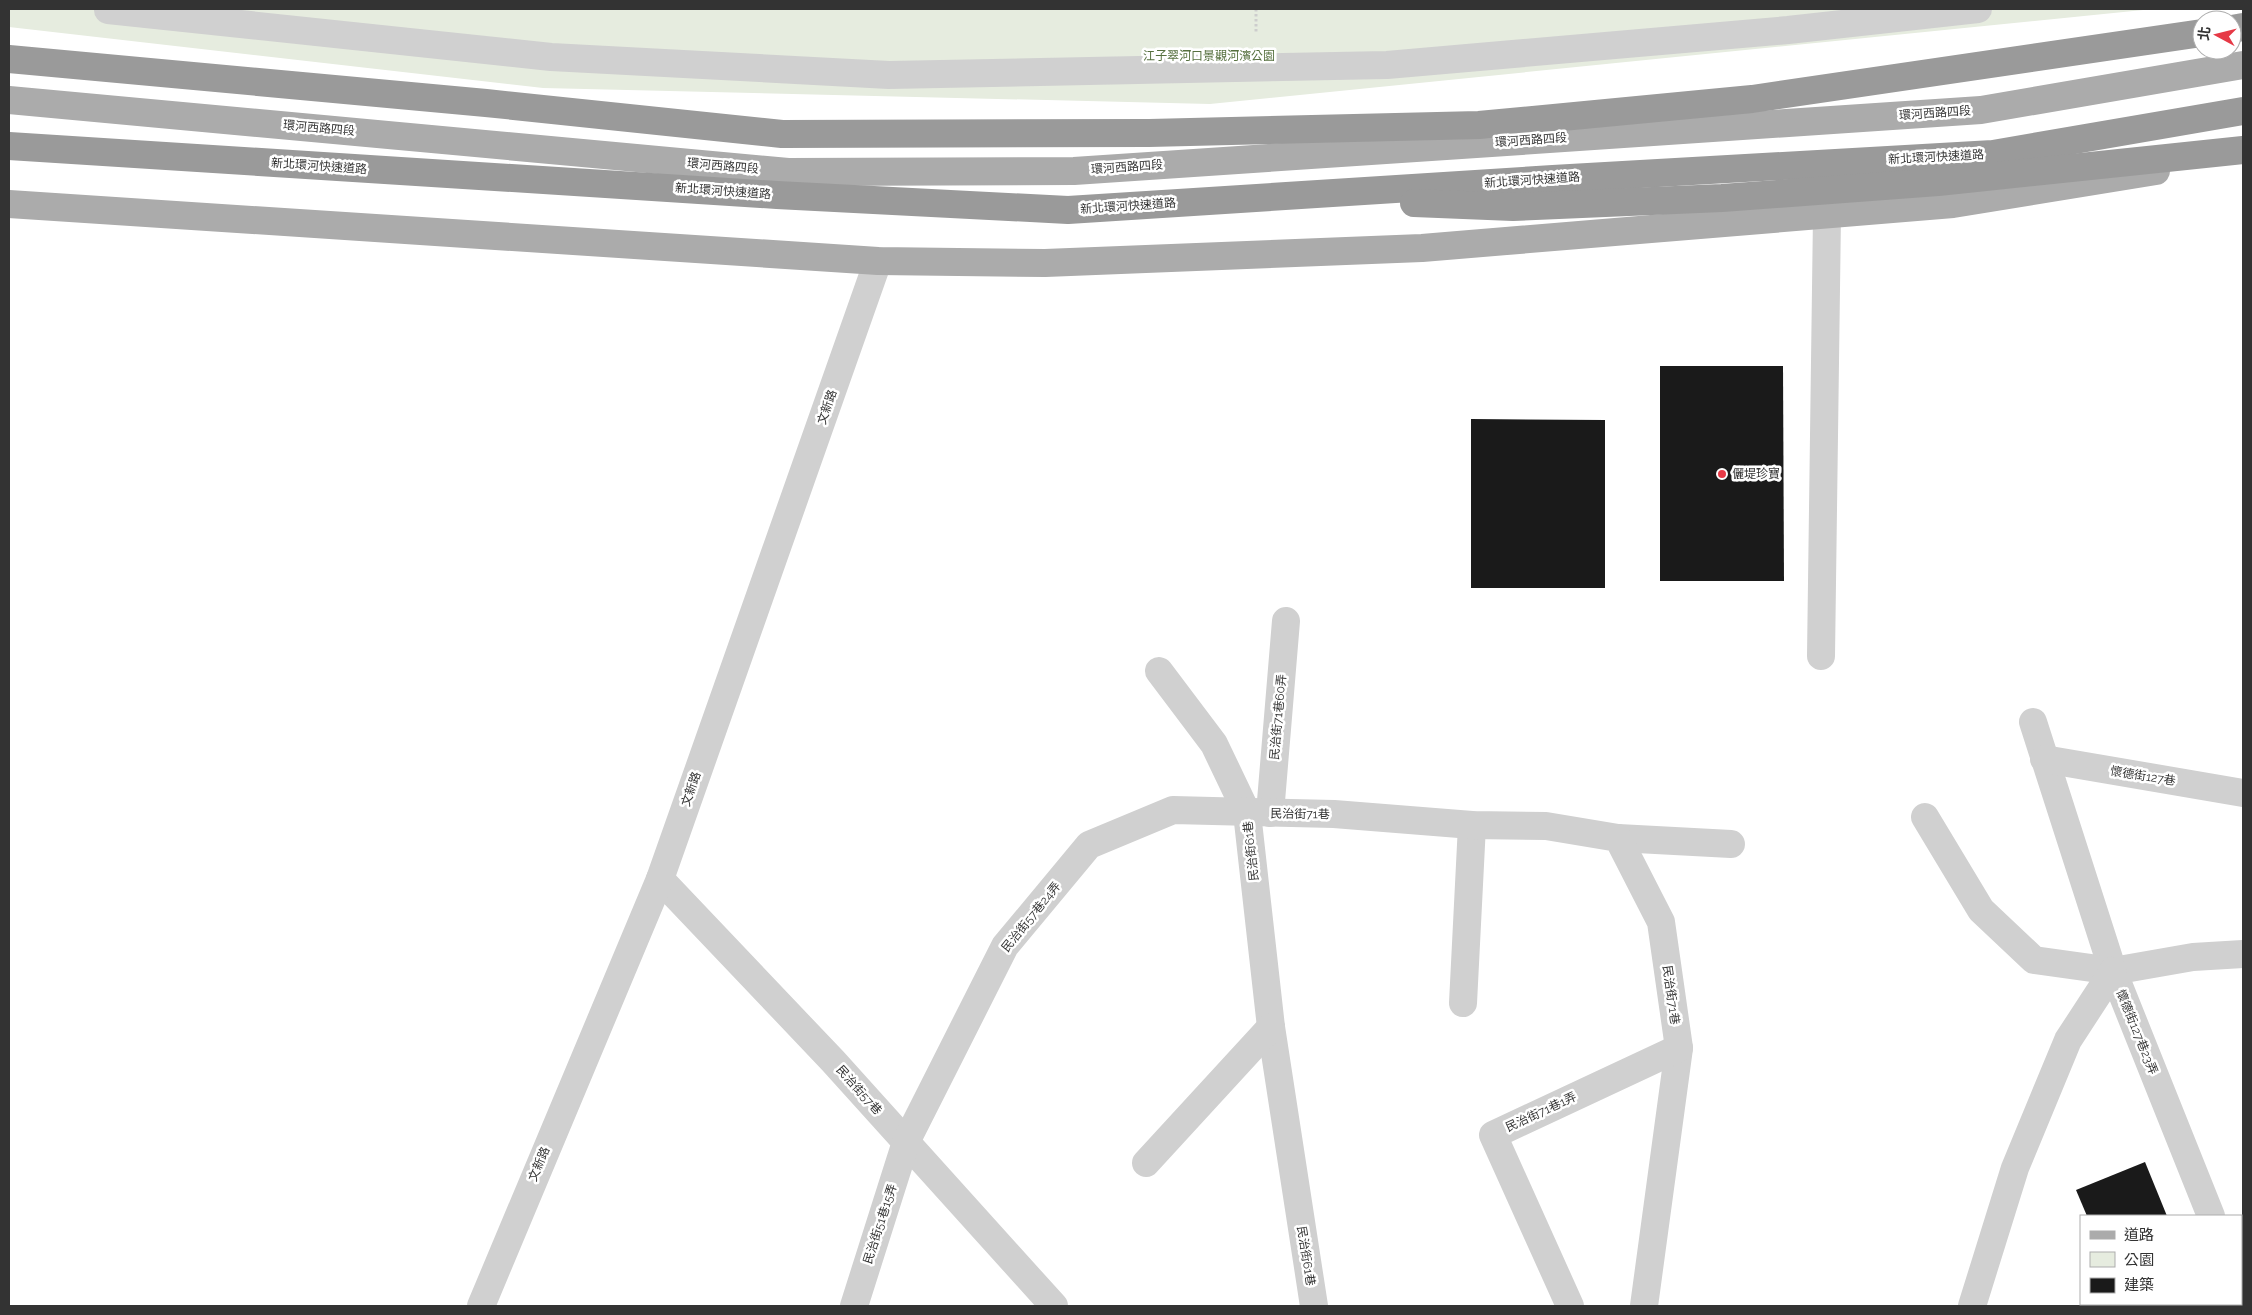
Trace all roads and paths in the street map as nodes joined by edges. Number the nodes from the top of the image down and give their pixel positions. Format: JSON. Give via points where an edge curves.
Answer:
{"nodes":[{"id":1,"x":1978,"y":9,"type":"edge"},
{"id":2,"x":108,"y":10,"type":"edge"},
{"id":3,"x":2192,"y":34,"type":"edge"},
{"id":4,"x":9,"y":59,"type":"edge"},
{"id":5,"x":2243,"y":65,"type":"edge"},
{"id":6,"x":9,"y":100,"type":"edge"},
{"id":7,"x":2243,"y":110,"type":"edge"},
{"id":8,"x":9,"y":146,"type":"edge"},
{"id":9,"x":2243,"y":150,"type":"edge"},
{"id":10,"x":2243,"y":157,"type":"edge"},
{"id":11,"x":1275,"y":197,"type":"junction"},
{"id":12,"x":9,"y":204,"type":"edge"},
{"id":13,"x":1827,"y":214,"type":"junction"},
{"id":14,"x":878,"y":261,"type":"junction"},
{"id":15,"x":1286,"y":621,"type":"dead end"},
{"id":16,"x":1821,"y":656,"type":"dead end"},
{"id":17,"x":1159,"y":671,"type":"dead end"},
{"id":18,"x":2033,"y":722,"type":"dead end"},
{"id":19,"x":2044,"y":759,"type":"junction"},
{"id":20,"x":2243,"y":793,"type":"edge"},
{"id":21,"x":1259,"y":813,"type":"junction"},
{"id":22,"x":1925,"y":817,"type":"dead end"},
{"id":23,"x":1472,"y":825,"type":"junction"},
{"id":24,"x":1618,"y":838,"type":"junction"},
{"id":25,"x":1731,"y":844,"type":"dead end"},
{"id":26,"x":660,"y":878,"type":"junction"},
{"id":27,"x":2243,"y":954,"type":"edge"},
{"id":28,"x":2113,"y":971,"type":"junction"},
{"id":29,"x":1463,"y":1003,"type":"dead end"},
{"id":30,"x":1271,"y":1027,"type":"junction"},
{"id":31,"x":1679,"y":1048,"type":"junction"},
{"id":32,"x":906,"y":1142,"type":"junction"},
{"id":33,"x":1146,"y":1163,"type":"dead end"},
{"id":34,"x":2211,"y":1215,"type":"edge"},
{"id":35,"x":481,"y":1306,"type":"edge"},
{"id":36,"x":854,"y":1306,"type":"edge"},
{"id":37,"x":1054,"y":1306,"type":"edge"},
{"id":38,"x":1314,"y":1306,"type":"edge"},
{"id":39,"x":1570,"y":1306,"type":"edge"},
{"id":40,"x":1644,"y":1306,"type":"edge"},
{"id":41,"x":1972,"y":1306,"type":"edge"}],
"edges":[{"from":1,"to":2,"type":"street","via":[[1788,30],[1387,65],[889,75],[551,57]]},
{"from":3,"to":4,"type":"highway","via":[[1752,99],[1479,126],[1149,133],[782,134]]},
{"from":5,"to":6,"type":"main road","name":"環河西路四段","via":[[1982,110],[1074,171],[788,172]]},
{"from":7,"to":11,"type":"highway","name":"新北環河快速道路","via":[[1994,154]]},
{"from":8,"to":11,"type":"highway","name":"新北環河快速道路","via":[[777,195],[1068,210]]},
{"from":9,"to":11,"type":"highway","via":[[1938,182],[1712,198],[1513,207]]},
{"from":10,"to":13,"type":"main road","via":[[1952,204]]},
{"from":12,"to":14,"type":"main road"},
{"from":13,"to":14,"type":"main road","via":[[1412,249],[1045,263]]},
{"from":13,"to":16,"type":"street"},
{"from":14,"to":26,"type":"street","name":"文新路"},
{"from":15,"to":21,"type":"street","name":"民治街71巷60弄"},
{"from":17,"to":21,"type":"street","name":"民治街61巷","via":[[1214,744]]},
{"from":18,"to":19,"type":"street"},
{"from":19,"to":20,"type":"street","name":"懷德街127巷"},
{"from":19,"to":28,"type":"street"},
{"from":21,"to":23,"type":"street","name":"民治街71巷","via":[[1334,814]]},
{"from":21,"to":30,"type":"street","name":"民治街61巷"},
{"from":21,"to":32,"type":"street","name":"民治街57巷24弄","via":[[1173,810],[1089,845],[1005,946]]},
{"from":22,"to":28,"type":"street","via":[[1981,910],[2034,960]]},
{"from":23,"to":24,"type":"street","name":"民治街71巷","via":[[1546,826]]},
{"from":23,"to":29,"type":"street"},
{"from":24,"to":25,"type":"street"},
{"from":24,"to":31,"type":"street","name":"民治街71巷","via":[[1661,922]]},
{"from":26,"to":32,"type":"street","name":"民治街57巷"},
{"from":26,"to":35,"type":"street","name":"文新路"},
{"from":27,"to":28,"type":"street","name":"懷德街127巷23弄","via":[[2193,957]]},
{"from":28,"to":34,"type":"street","name":"懷德街127巷23弄"},
{"from":28,"to":41,"type":"street","via":[[2068,1040],[2015,1168]]},
{"from":30,"to":33,"type":"street"},
{"from":30,"to":38,"type":"street","name":"民治街61巷"},
{"from":31,"to":39,"type":"street","name":"民治街71巷1弄","via":[[1493,1134]]},
{"from":31,"to":40,"type":"street","name":"民治街71巷"},
{"from":32,"to":36,"type":"street","name":"民治街51巷15弄"},
{"from":32,"to":37,"type":"street","name":"民治街57巷"}]}
